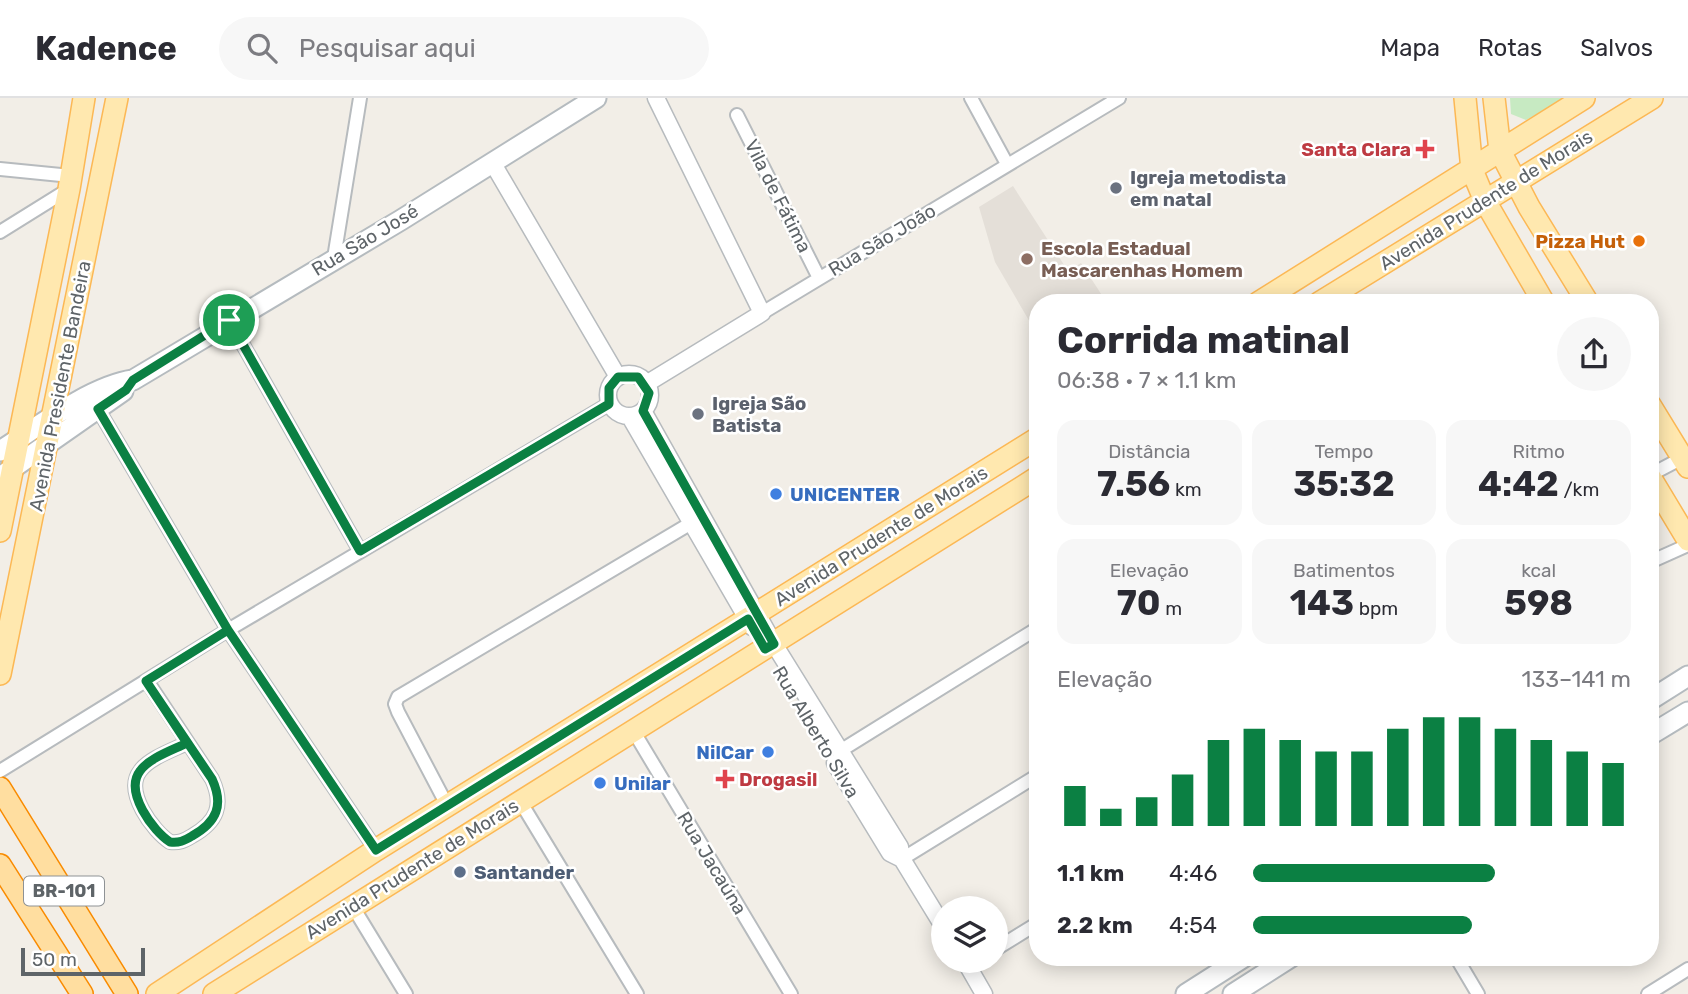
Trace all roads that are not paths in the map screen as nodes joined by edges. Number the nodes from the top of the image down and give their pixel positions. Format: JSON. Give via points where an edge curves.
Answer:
{"nodes":[{"id":1,"x":84,"y":98,"type":"edge"},
{"id":2,"x":117,"y":98,"type":"edge"},
{"id":3,"x":360,"y":98,"type":"edge"},
{"id":4,"x":596,"y":98,"type":"edge"},
{"id":5,"x":656,"y":98,"type":"edge"},
{"id":6,"x":971,"y":98,"type":"edge"},
{"id":7,"x":1119,"y":98,"type":"edge"},
{"id":8,"x":1465,"y":98,"type":"edge"},
{"id":9,"x":1494,"y":98,"type":"edge"},
{"id":10,"x":1584,"y":98,"type":"edge"},
{"id":11,"x":1652,"y":98,"type":"edge"},
{"id":12,"x":737,"y":115,"type":"dead end"},
{"id":13,"x":1500,"y":151,"type":"junction"},
{"id":14,"x":492,"y":162,"type":"junction"},
{"id":15,"x":1007,"y":164,"type":"junction"},
{"id":16,"x":0,"y":169,"type":"edge"},
{"id":17,"x":1472,"y":170,"type":"junction"},
{"id":18,"x":1516,"y":182,"type":"junction"},
{"id":19,"x":70,"y":183,"type":"junction"},
{"id":20,"x":1485,"y":201,"type":"junction"},
{"id":21,"x":61,"y":227,"type":"junction"},
{"id":22,"x":0,"y":232,"type":"edge"},
{"id":23,"x":334,"y":258,"type":"junction"},
{"id":24,"x":819,"y":278,"type":"junction"},
{"id":25,"x":1272,"y":294,"type":"edge"},
{"id":26,"x":1334,"y":294,"type":"edge"},
{"id":27,"x":1539,"y":294,"type":"edge"},
{"id":28,"x":1583,"y":294,"type":"edge"},
{"id":29,"x":762,"y":313,"type":"junction"},
{"id":30,"x":229,"y":320,"type":"junction"},
{"id":31,"x":68,"y":350,"type":"junction"},
{"id":32,"x":618,"y":377,"type":"junction"},
{"id":33,"x":133,"y":380,"type":"junction"},
{"id":34,"x":646,"y":384,"type":"junction"},
{"id":35,"x":609,"y":404,"type":"junction"},
{"id":36,"x":98,"y":409,"type":"junction"},
{"id":37,"x":636,"y":414,"type":"junction"},
{"id":38,"x":53,"y":418,"type":"junction"},
{"id":39,"x":1659,"y":419,"type":"edge"},
{"id":40,"x":20,"y":439,"type":"junction"},
{"id":41,"x":48,"y":443,"type":"junction"},
{"id":42,"x":1029,"y":444,"type":"edge"},
{"id":43,"x":1686,"y":460,"type":"edge"},
{"id":44,"x":5,"y":465,"type":"edge"},
{"id":45,"x":1659,"y":472,"type":"edge"},
{"id":46,"x":1029,"y":483,"type":"edge"},
{"id":47,"x":1659,"y":492,"type":"edge"},
{"id":48,"x":696,"y":519,"type":"junction"},
{"id":49,"x":0,"y":531,"type":"edge"},
{"id":50,"x":1688,"y":542,"type":"edge"},
{"id":51,"x":360,"y":551,"type":"junction"},
{"id":52,"x":1659,"y":557,"type":"edge"},
{"id":53,"x":753,"y":616,"type":"junction"},
{"id":54,"x":228,"y":630,"type":"junction"},
{"id":55,"x":1029,"y":634,"type":"edge"},
{"id":56,"x":770,"y":647,"type":"junction"},
{"id":57,"x":0,"y":674,"type":"edge"},
{"id":58,"x":1688,"y":676,"type":"edge"},
{"id":59,"x":146,"y":681,"type":"junction"},
{"id":60,"x":1659,"y":694,"type":"edge"},
{"id":61,"x":1688,"y":712,"type":"edge"},
{"id":62,"x":1659,"y":730,"type":"edge"},
{"id":63,"x":634,"y":732,"type":"junction"},
{"id":64,"x":187,"y":743,"type":"junction"},
{"id":65,"x":840,"y":751,"type":"junction"},
{"id":66,"x":0,"y":771,"type":"edge"},
{"id":67,"x":1029,"y":781,"type":"edge"},
{"id":68,"x":0,"y":788,"type":"edge"},
{"id":69,"x":520,"y":801,"type":"junction"},
{"id":70,"x":448,"y":807,"type":"junction"},
{"id":71,"x":376,"y":850,"type":"junction"},
{"id":72,"x":902,"y":859,"type":"junction"},
{"id":73,"x":0,"y":865,"type":"edge"},
{"id":74,"x":931,"y":906,"type":"edge"},
{"id":75,"x":353,"y":907,"type":"junction"},
{"id":76,"x":1029,"y":929,"type":"edge"},
{"id":77,"x":1008,"y":942,"type":"edge"},
{"id":78,"x":1230,"y":966,"type":"edge"},
{"id":79,"x":1277,"y":966,"type":"edge"},
{"id":80,"x":1461,"y":966,"type":"edge"},
{"id":81,"x":1688,"y":969,"type":"edge"},
{"id":82,"x":975,"y":973,"type":"edge"},
{"id":83,"x":82,"y":994,"type":"edge"},
{"id":84,"x":127,"y":994,"type":"edge"},
{"id":85,"x":157,"y":994,"type":"edge"},
{"id":86,"x":214,"y":994,"type":"edge"},
{"id":87,"x":406,"y":994,"type":"edge"},
{"id":88,"x":637,"y":994,"type":"edge"},
{"id":89,"x":791,"y":994,"type":"edge"},
{"id":90,"x":984,"y":994,"type":"edge"},
{"id":91,"x":1186,"y":994,"type":"edge"},
{"id":92,"x":1233,"y":994,"type":"edge"},
{"id":93,"x":1478,"y":994,"type":"edge"},
{"id":94,"x":1648,"y":994,"type":"edge"}],
"edges":[{"from":1,"to":19,"type":"main road","name":"Avenida Presidente Bandeira"},
{"from":2,"to":31,"type":"main road","name":"Avenida Presidente Bandeira"},
{"from":3,"to":23,"type":"street"},
{"from":4,"to":14,"type":"main road","name":"Rua São José"},
{"from":5,"to":29,"type":"street"},
{"from":6,"to":15,"type":"street"},
{"from":7,"to":15,"type":"street","name":"Rua São João"},
{"from":8,"to":17,"type":"main road"},
{"from":9,"to":13,"type":"main road"},
{"from":10,"to":13,"type":"main road","name":"Avenida Prudente de Morais"},
{"from":11,"to":18,"type":"main road","name":"Avenida Prudente de Morais"},
{"from":12,"to":24,"type":"street","name":"Vila de Fátima"},
{"from":13,"to":17,"type":"main road","name":"Avenida Prudente de Morais"},
{"from":13,"to":18,"type":"main road"},
{"from":14,"to":23,"type":"main road","name":"Rua São José"},
{"from":14,"to":32,"type":"street"},
{"from":15,"to":24,"type":"street","name":"Rua São João"},
{"from":16,"to":19,"type":"street"},
{"from":17,"to":20,"type":"main road"},
{"from":17,"to":25,"type":"main road","name":"Avenida Prudente de Morais"},
{"from":18,"to":20,"type":"main road","name":"Avenida Prudente de Morais"},
{"from":18,"to":28,"type":"main road"},
{"from":19,"to":21,"type":"main road","name":"Avenida Presidente Bandeira"},
{"from":19,"to":22,"type":"street"},
{"from":20,"to":26,"type":"main road","name":"Avenida Prudente de Morais"},
{"from":20,"to":27,"type":"main road"},
{"from":21,"to":31,"type":"main road","via":[[55,329]]},
{"from":21,"to":40,"type":"main road","name":"Avenida Presidente Bandeira"},
{"from":23,"to":30,"type":"main road","name":"Rua São José"},
{"from":24,"to":29,"type":"street","name":"Rua São João"},
{"from":29,"to":34,"type":"street","name":"Rua São João"},
{"from":30,"to":33,"type":"main road","name":"Rua São José"},
{"from":30,"to":51,"type":"street"},
{"from":31,"to":38,"type":"main road","name":"Avenida Presidente Bandeira"},
{"from":32,"to":34,"type":"street","via":[[632,375]]},
{"from":32,"to":35,"type":"street","via":[[609,388]]},
{"from":33,"to":36,"type":"main road","name":"Rua São José"},
{"from":33,"to":38,"type":"main road","name":"Rua São José"},
{"from":34,"to":37,"type":"street","via":[[649,400]]},
{"from":35,"to":37,"type":"street","via":[[617,413]]},
{"from":35,"to":51,"type":"street"},
{"from":36,"to":41,"type":"main road","name":"Rua São José"},
{"from":36,"to":54,"type":"street"},
{"from":37,"to":48,"type":"street","name":"Rua Alberto Silva"},
{"from":38,"to":40,"type":"main road","name":"Rua São José"},
{"from":38,"to":41,"type":"main road","name":"Avenida Presidente Bandeira"},
{"from":39,"to":43,"type":"main road"},
{"from":40,"to":44,"type":"main road","name":"Avenida Presidente Bandeira"},
{"from":41,"to":44,"type":"main road","name":"Rua São José"},
{"from":41,"to":57,"type":"main road","name":"Avenida Presidente Bandeira"},
{"from":42,"to":53,"type":"main road","name":"Avenida Prudente de Morais"},
{"from":43,"to":45,"type":"street"},
{"from":44,"to":49,"type":"main road","name":"Avenida Presidente Bandeira"},
{"from":46,"to":56,"type":"main road","name":"Avenida Prudente de Morais"},
{"from":47,"to":50,"type":"main road"},
{"from":48,"to":53,"type":"street","name":"Rua Alberto Silva"},
{"from":48,"to":70,"type":"street","via":[[398,697],[398,712]]},
{"from":50,"to":52,"type":"street"},
{"from":51,"to":54,"type":"street"},
{"from":53,"to":56,"type":"street","name":"Rua Alberto Silva"},
{"from":53,"to":70,"type":"main road","name":"Avenida Prudente de Morais"},
{"from":54,"to":59,"type":"street"},
{"from":54,"to":71,"type":"street"},
{"from":55,"to":65,"type":"street"},
{"from":56,"to":63,"type":"main road","name":"Avenida Prudente de Morais"},
{"from":56,"to":65,"type":"street","name":"Rua Alberto Silva"},
{"from":56,"to":72,"type":"street","name":"Rua Alberto Silva","via":[[890,853]]},
{"from":58,"to":60,"type":"main road"},
{"from":59,"to":64,"type":"street"},
{"from":59,"to":66,"type":"street"},
{"from":61,"to":62,"type":"main road"},
{"from":63,"to":69,"type":"main road","name":"Avenida Prudente de Morais"},
{"from":63,"to":89,"type":"street","name":"Rua Jacaúna"},
{"from":64,"to":64,"type":"street","via":[[217,790],[217,815],[201,831],[170,842],[155,830],[144,810],[136,780],[144,768]]},
{"from":65,"to":72,"type":"street","name":"Rua Alberto Silva","via":[[900,847]]},
{"from":67,"to":72,"type":"street"},
{"from":68,"to":84,"type":"highway","number":"BR-101"},
{"from":69,"to":75,"type":"main road","name":"Avenida Prudente de Morais"},
{"from":69,"to":88,"type":"street"},
{"from":70,"to":71,"type":"main road","name":"Avenida Prudente de Morais"},
{"from":71,"to":85,"type":"main road","name":"Avenida Prudente de Morais"},
{"from":72,"to":74,"type":"street","name":"Rua Alberto Silva"},
{"from":73,"to":83,"type":"highway","number":"BR-101"},
{"from":75,"to":86,"type":"main road","name":"Avenida Prudente de Morais"},
{"from":75,"to":87,"type":"street"},
{"from":76,"to":77,"type":"street"},
{"from":78,"to":91,"type":"main road"},
{"from":79,"to":92,"type":"main road"},
{"from":80,"to":93,"type":"street"},
{"from":81,"to":94,"type":"street"},
{"from":82,"to":90,"type":"street"}]}
